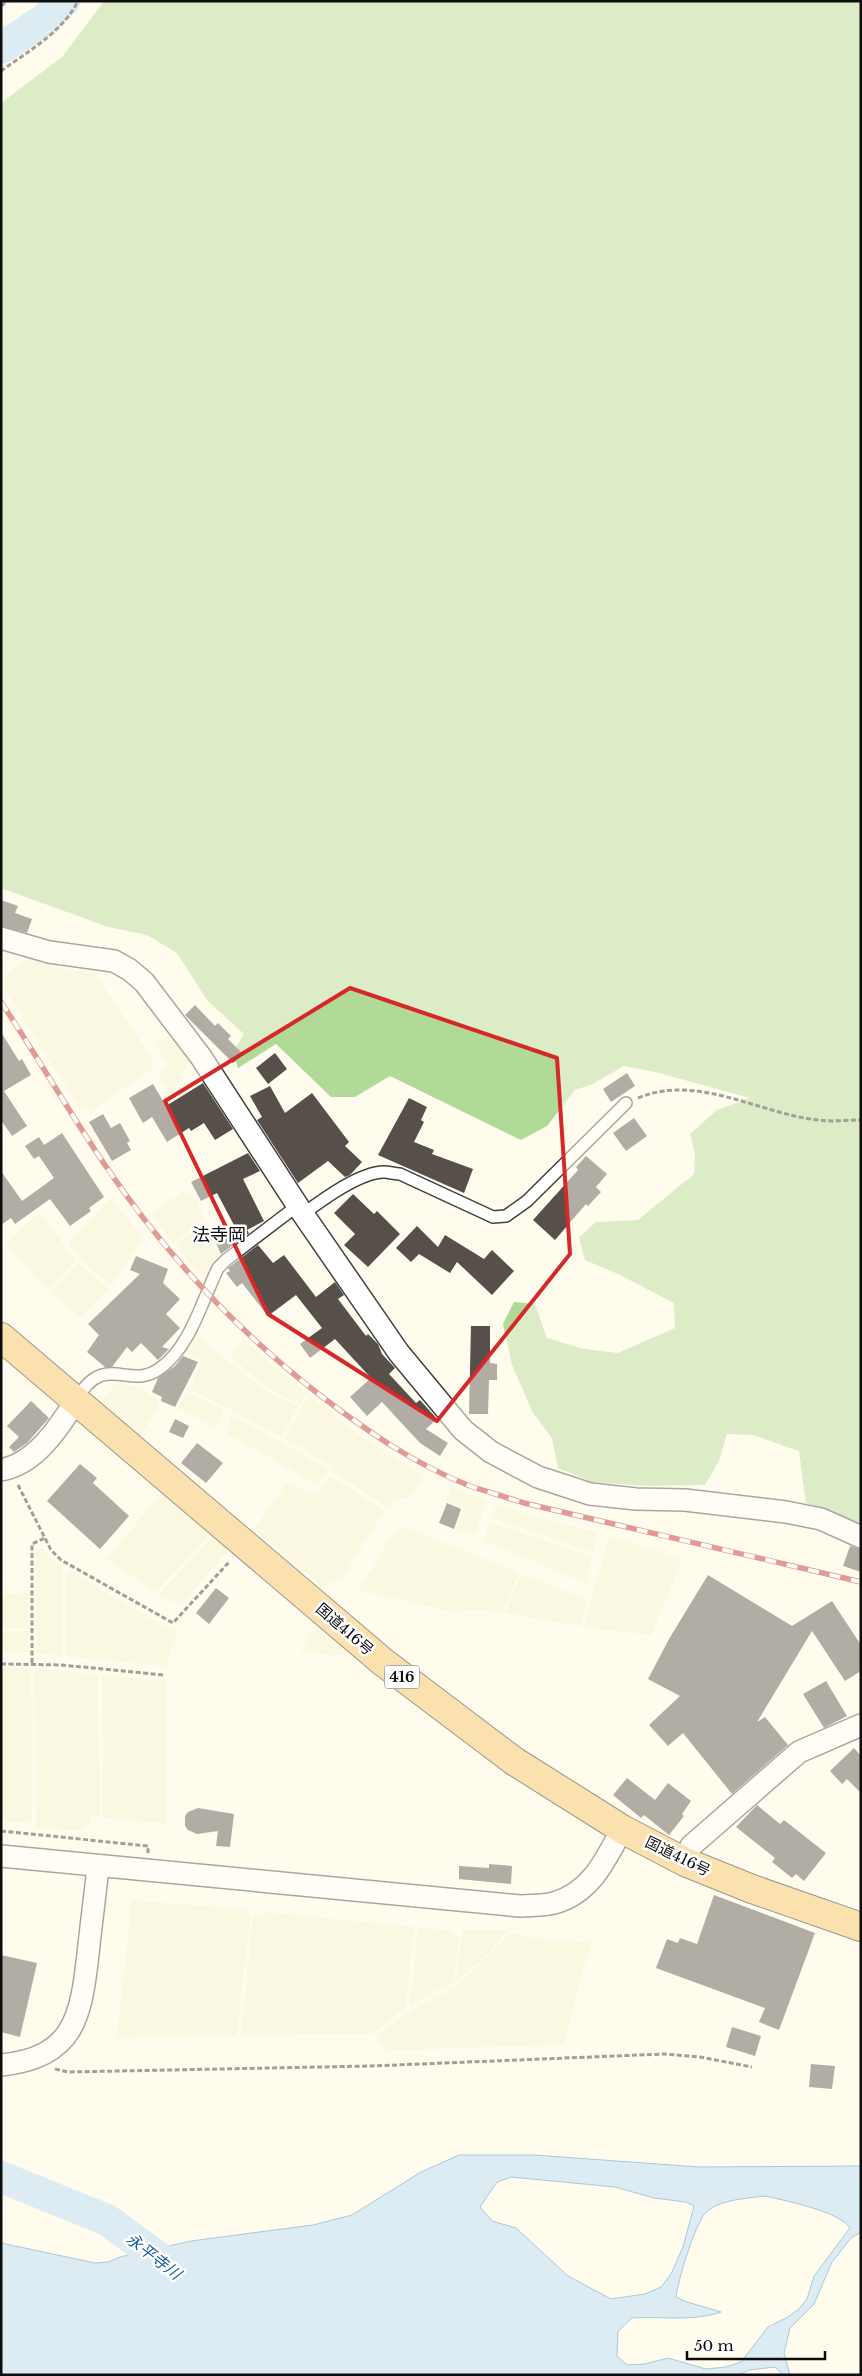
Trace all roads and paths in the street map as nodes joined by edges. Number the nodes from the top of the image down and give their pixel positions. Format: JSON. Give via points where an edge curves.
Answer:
{"nodes":[{"id":1,"x":8,"y":1,"type":"edge"},
{"id":2,"x":78,"y":1,"type":"edge"},
{"id":3,"x":1,"y":6,"type":"edge"},
{"id":4,"x":1,"y":71,"type":"edge"},
{"id":5,"x":1,"y":938,"type":"edge"},
{"id":6,"x":626,"y":1103,"type":"joint"},
{"id":7,"x":861,"y":1120,"type":"edge"},
{"id":8,"x":300,"y":1210,"type":"junction"},
{"id":9,"x":1,"y":1336,"type":"edge"},
{"id":10,"x":76,"y":1400,"type":"junction"},
{"id":11,"x":6,"y":1469,"type":"edge"},
{"id":12,"x":861,"y":1537,"type":"edge"},
{"id":13,"x":44,"y":1538,"type":"junction"},
{"id":14,"x":246,"y":1544,"type":"junction"},
{"id":15,"x":1,"y":1664,"type":"edge"},
{"id":16,"x":32,"y":1664,"type":"junction"},
{"id":17,"x":163,"y":1675,"type":"dead end"},
{"id":18,"x":861,"y":1725,"type":"edge"},
{"id":19,"x":622,"y":1829,"type":"junction"},
{"id":20,"x":1,"y":1832,"type":"edge"},
{"id":21,"x":1,"y":1856,"type":"edge"},
{"id":22,"x":685,"y":1862,"type":"junction"},
{"id":23,"x":98,"y":1867,"type":"junction"},
{"id":24,"x":147,"y":1871,"type":"junction"},
{"id":25,"x":861,"y":1927,"type":"edge"},
{"id":26,"x":38,"y":2058,"type":"junction"},
{"id":27,"x":1,"y":2065,"type":"edge"},
{"id":28,"x":752,"y":2067,"type":"dead end"}],
"edges":[{"from":1,"to":3,"type":"path"},
{"from":2,"to":4,"type":"path","via":[[49,36]]},
{"from":5,"to":8,"type":"street","via":[[49,952],[114,961],[144,982],[201,1056]]},
{"from":6,"to":7,"type":"path","via":[[648,1094],[687,1089],[818,1120]]},
{"from":6,"to":8,"type":"lane","via":[[527,1201],[506,1216],[493,1217],[400,1174],[384,1172],[370,1175]]},
{"from":8,"to":10,"type":"lane","via":[[218,1268],[173,1358],[156,1371],[139,1375],[96,1376],[85,1385]]},
{"from":8,"to":12,"type":"street","via":[[399,1353],[463,1430],[491,1452],[538,1477],[590,1494],[685,1500],[786,1512],[821,1519]]},
{"from":9,"to":10,"type":"highway","name":"国道416号","number":"416"},
{"from":10,"to":11,"type":"street","via":[[62,1423],[26,1461]]},
{"from":10,"to":14,"type":"highway","name":"国道416号","number":"416"},
{"from":11,"to":13,"type":"path"},
{"from":13,"to":14,"type":"path","via":[[60,1560],[174,1623]]},
{"from":13,"to":16,"type":"path","via":[[32,1544]]},
{"from":14,"to":19,"type":"highway","name":"国道416号","number":"416","via":[[383,1662],[463,1724],[514,1761]]},
{"from":15,"to":16,"type":"path"},
{"from":16,"to":17,"type":"path"},
{"from":18,"to":22,"type":"street","via":[[799,1752],[691,1846]]},
{"from":19,"to":22,"type":"highway","name":"国道416号","number":"416"},
{"from":19,"to":24,"type":"street","via":[[597,1874],[576,1893],[554,1904],[520,1906]]},
{"from":20,"to":24,"type":"path","via":[[148,1846]]},
{"from":21,"to":23,"type":"street"},
{"from":22,"to":25,"type":"highway","name":"国道416号","number":"416"},
{"from":23,"to":24,"type":"street"},
{"from":23,"to":26,"type":"street","via":[[79,2014],[69,2032]]},
{"from":26,"to":27,"type":"street"},
{"from":26,"to":28,"type":"path","via":[[52,2068],[68,2072],[371,2066],[664,2054]]}]}
